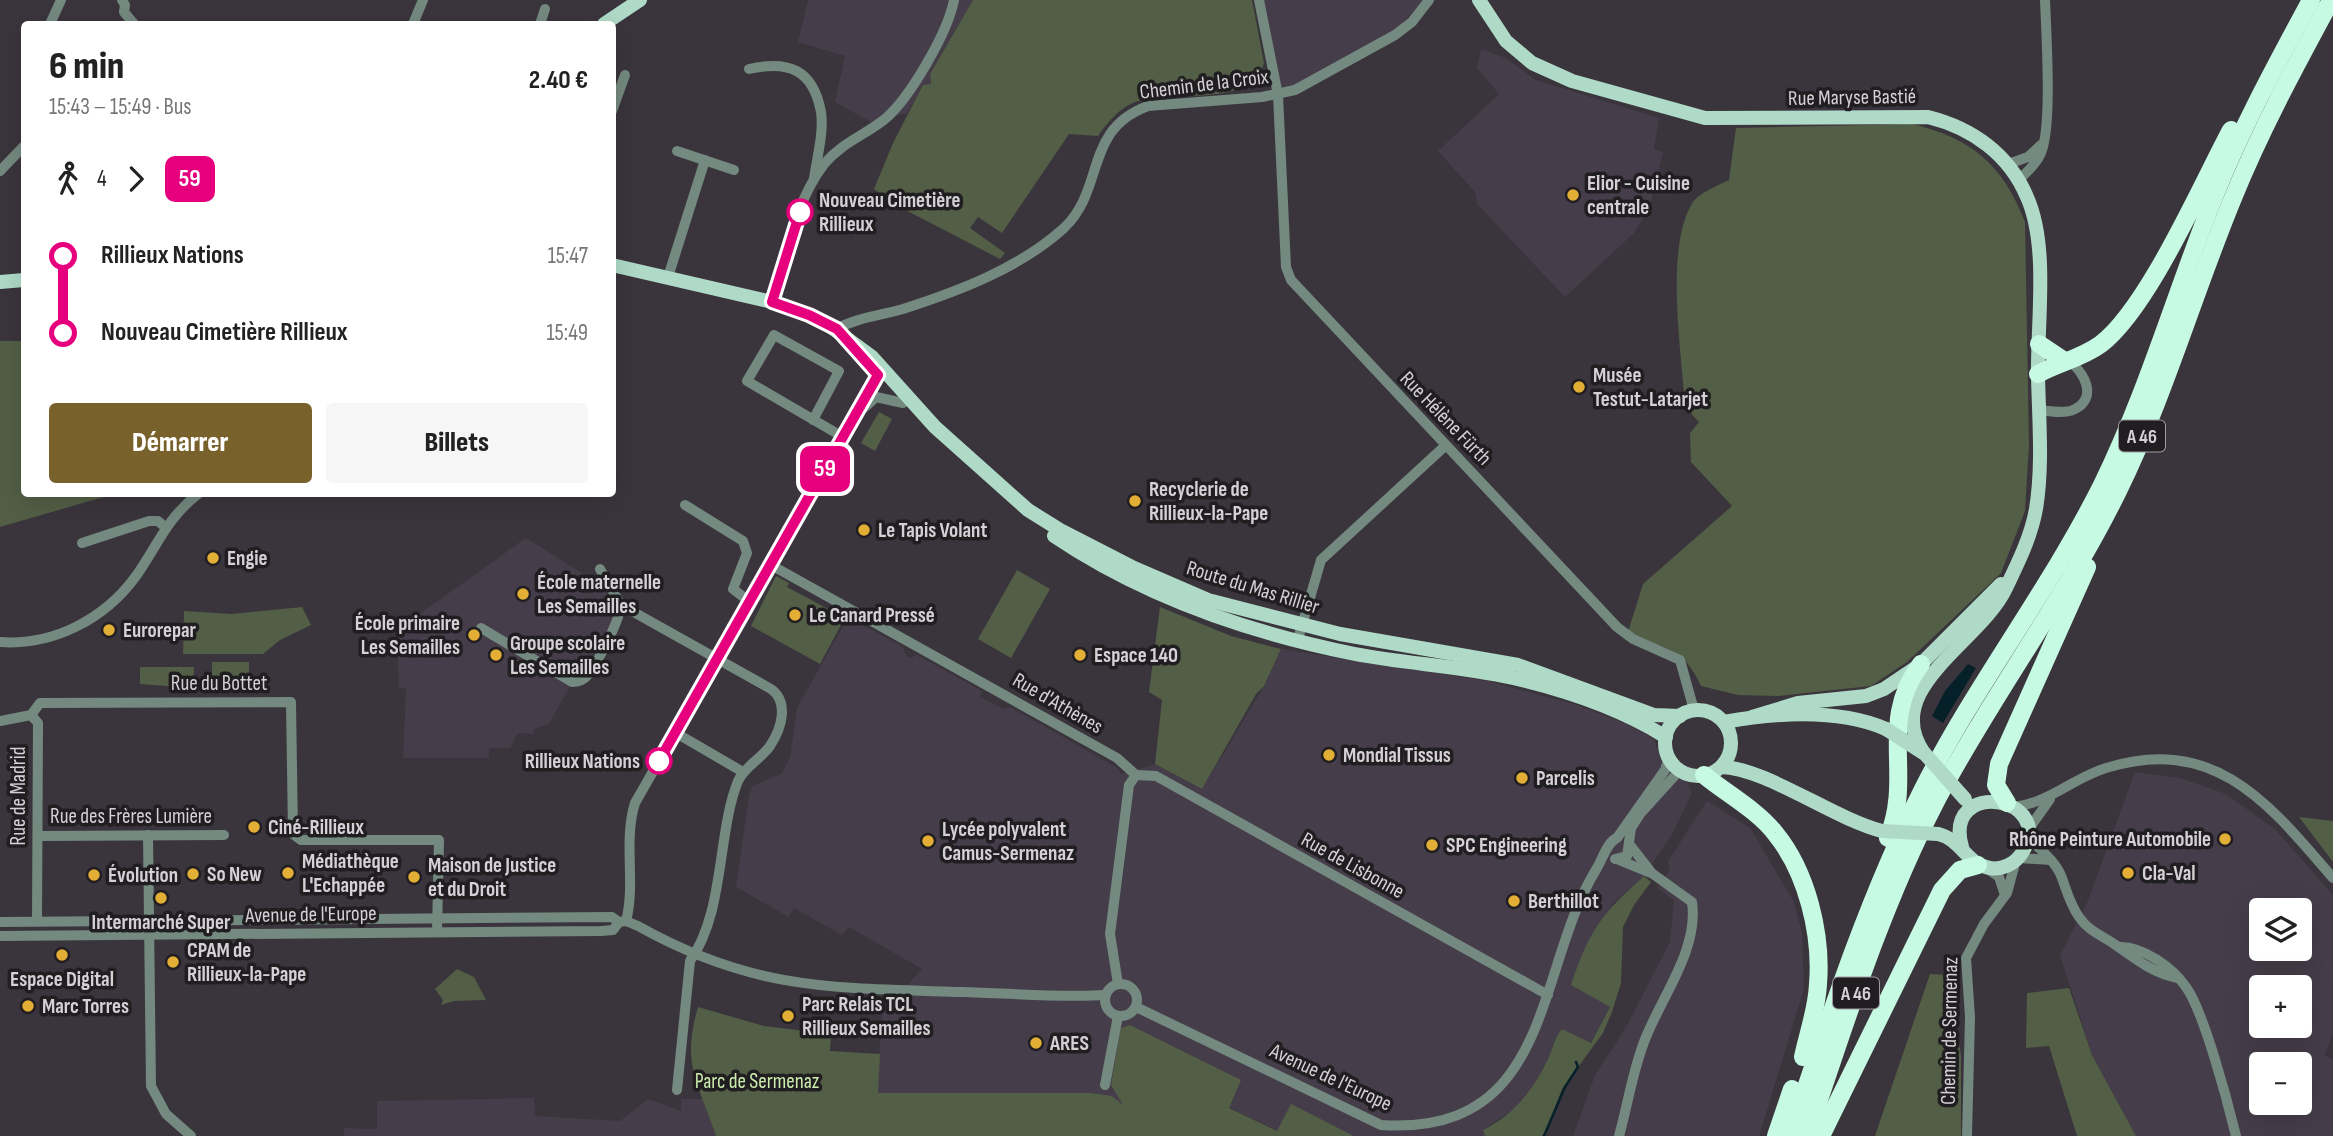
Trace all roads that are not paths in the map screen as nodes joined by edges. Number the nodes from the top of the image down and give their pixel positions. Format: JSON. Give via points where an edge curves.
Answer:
{"nodes":[{"id":1,"x":61,"y":0,"type":"edge"},
{"id":2,"x":122,"y":0,"type":"edge"},
{"id":3,"x":423,"y":0,"type":"edge"},
{"id":4,"x":640,"y":0,"type":"edge"},
{"id":5,"x":954,"y":0,"type":"edge"},
{"id":6,"x":1259,"y":0,"type":"edge"},
{"id":7,"x":1429,"y":0,"type":"edge"},
{"id":8,"x":1479,"y":0,"type":"edge"},
{"id":9,"x":2045,"y":0,"type":"edge"},
{"id":10,"x":2311,"y":0,"type":"edge"},
{"id":11,"x":2331,"y":0,"type":"edge"},
{"id":12,"x":545,"y":9,"type":"dead end"},
{"id":13,"x":51,"y":21,"type":"edge"},
{"id":14,"x":132,"y":21,"type":"edge"},
{"id":15,"x":414,"y":21,"type":"edge"},
{"id":16,"x":541,"y":21,"type":"edge"},
{"id":17,"x":608,"y":21,"type":"edge"},
{"id":18,"x":2292,"y":35,"type":"junction"},
{"id":19,"x":749,"y":69,"type":"dead end"},
{"id":20,"x":625,"y":75,"type":"dead end"},
{"id":21,"x":1278,"y":95,"type":"junction"},
{"id":22,"x":616,"y":100,"type":"edge"},
{"id":23,"x":2043,"y":143,"type":"junction"},
{"id":24,"x":21,"y":149,"type":"edge"},
{"id":25,"x":677,"y":151,"type":"dead end"},
{"id":26,"x":705,"y":160,"type":"junction"},
{"id":27,"x":2008,"y":164,"type":"junction"},
{"id":28,"x":734,"y":170,"type":"dead end"},
{"id":29,"x":0,"y":171,"type":"edge"},
{"id":30,"x":814,"y":180,"type":"junction"},
{"id":31,"x":2018,"y":180,"type":"junction"},
{"id":32,"x":616,"y":266,"type":"edge"},
{"id":33,"x":668,"y":277,"type":"junction"},
{"id":34,"x":21,"y":279,"type":"edge"},
{"id":35,"x":0,"y":282,"type":"edge"},
{"id":36,"x":772,"y":302,"type":"junction"},
{"id":37,"x":842,"y":333,"type":"junction"},
{"id":38,"x":2039,"y":345,"type":"junction"},
{"id":39,"x":2065,"y":360,"type":"junction"},
{"id":40,"x":880,"y":372,"type":"junction"},
{"id":41,"x":2038,"y":374,"type":"junction"},
{"id":42,"x":903,"y":403,"type":"junction"},
{"id":43,"x":2039,"y":410,"type":"junction"},
{"id":44,"x":856,"y":416,"type":"junction"},
{"id":45,"x":813,"y":420,"type":"junction"},
{"id":46,"x":843,"y":437,"type":"junction"},
{"id":47,"x":1445,"y":446,"type":"junction"},
{"id":48,"x":2118,"y":492,"type":"junction"},
{"id":49,"x":195,"y":497,"type":"edge"},
{"id":50,"x":685,"y":506,"type":"dead end"},
{"id":51,"x":165,"y":527,"type":"junction"},
{"id":52,"x":82,"y":543,"type":"dead end"},
{"id":53,"x":2017,"y":564,"type":"junction"},
{"id":54,"x":771,"y":565,"type":"junction"},
{"id":55,"x":600,"y":569,"type":"dead end"},
{"id":56,"x":750,"y":602,"type":"junction"},
{"id":57,"x":621,"y":605,"type":"junction"},
{"id":58,"x":1301,"y":624,"type":"junction"},
{"id":59,"x":481,"y":628,"type":"dead end"},
{"id":60,"x":1298,"y":639,"type":"junction"},
{"id":61,"x":0,"y":642,"type":"edge"},
{"id":62,"x":718,"y":658,"type":"junction"},
{"id":63,"x":1921,"y":664,"type":"junction"},
{"id":64,"x":1687,"y":713,"type":"junction"},
{"id":65,"x":31,"y":715,"type":"junction"},
{"id":66,"x":1752,"y":717,"type":"junction"},
{"id":67,"x":0,"y":721,"type":"edge"},
{"id":68,"x":1724,"y":722,"type":"junction"},
{"id":69,"x":676,"y":733,"type":"junction"},
{"id":70,"x":1666,"y":737,"type":"junction"},
{"id":71,"x":1925,"y":754,"type":"junction"},
{"id":72,"x":1669,"y":758,"type":"junction"},
{"id":73,"x":1721,"y":767,"type":"junction"},
{"id":74,"x":1680,"y":770,"type":"junction"},
{"id":75,"x":743,"y":772,"type":"junction"},
{"id":76,"x":1136,"y":775,"type":"junction"},
{"id":77,"x":1704,"y":775,"type":"junction"},
{"id":78,"x":2057,"y":793,"type":"junction"},
{"id":79,"x":1972,"y":801,"type":"junction"},
{"id":80,"x":2010,"y":805,"type":"junction"},
{"id":81,"x":2028,"y":834,"type":"junction"},
{"id":82,"x":148,"y":835,"type":"junction"},
{"id":83,"x":223,"y":835,"type":"dead end"},
{"id":84,"x":38,"y":836,"type":"junction"},
{"id":85,"x":1625,"y":842,"type":"junction"},
{"id":86,"x":1962,"y":847,"type":"junction"},
{"id":87,"x":1614,"y":856,"type":"junction"},
{"id":88,"x":2017,"y":859,"type":"junction"},
{"id":89,"x":2052,"y":860,"type":"junction"},
{"id":90,"x":1982,"y":866,"type":"junction"},
{"id":91,"x":1653,"y":874,"type":"junction"},
{"id":92,"x":2333,"y":878,"type":"edge"},
{"id":93,"x":2004,"y":896,"type":"junction"},
{"id":94,"x":437,"y":918,"type":"junction"},
{"id":95,"x":148,"y":920,"type":"junction"},
{"id":96,"x":37,"y":921,"type":"junction"},
{"id":97,"x":0,"y":922,"type":"edge"},
{"id":98,"x":622,"y":922,"type":"junction"},
{"id":99,"x":437,"y":932,"type":"junction"},
{"id":100,"x":147,"y":935,"type":"junction"},
{"id":101,"x":0,"y":936,"type":"edge"},
{"id":102,"x":694,"y":956,"type":"junction"},
{"id":103,"x":1118,"y":984,"type":"junction"},
{"id":104,"x":1548,"y":995,"type":"junction"},
{"id":105,"x":1105,"y":996,"type":"junction"},
{"id":106,"x":1136,"y":1007,"type":"junction"},
{"id":107,"x":1118,"y":1016,"type":"junction"},
{"id":108,"x":1803,"y":1057,"type":"junction"},
{"id":109,"x":1105,"y":1085,"type":"dead end"},
{"id":110,"x":677,"y":1090,"type":"dead end"},
{"id":111,"x":191,"y":1136,"type":"edge"},
{"id":112,"x":1619,"y":1136,"type":"edge"},
{"id":113,"x":1776,"y":1136,"type":"edge"},
{"id":114,"x":1790,"y":1136,"type":"edge"},
{"id":115,"x":1807,"y":1136,"type":"edge"},
{"id":116,"x":1821,"y":1136,"type":"edge"},
{"id":117,"x":1967,"y":1136,"type":"edge"},
{"id":118,"x":2236,"y":1136,"type":"edge"}],
"edges":[{"from":1,"to":13,"type":"street"},
{"from":2,"to":14,"type":"street"},
{"from":3,"to":15,"type":"street"},
{"from":4,"to":17,"type":"main road"},
{"from":5,"to":30,"type":"street","via":[[948,21],[897,108],[836,151]]},
{"from":6,"to":21,"type":"street","name":"Rue Hélène Fürth"},
{"from":7,"to":21,"type":"street","name":"Chemin de la Croix","via":[[1395,35],[1317,80]]},
{"from":8,"to":27,"type":"main road","name":"Rue Maryse Bastié","via":[[1514,48],[1532,63],[1572,81],[1705,118],[1928,117],[1971,133]]},
{"from":9,"to":23,"type":"street","via":[[2048,71]]},
{"from":10,"to":18,"type":"highway","number":"A 46"},
{"from":11,"to":48,"type":"highway","number":"A 46","via":[[2263,128]]},
{"from":12,"to":16,"type":"street"},
{"from":18,"to":39,"type":"highway","via":[[2279,42],[2134,306],[2102,343]]},
{"from":18,"to":114,"type":"highway","number":"A 46","via":[[2226,168],[2157,354],[2102,484],[2069,547],[1945,748],[1890,857]]},
{"from":19,"to":30,"type":"street","via":[[786,65],[805,78],[821,113]]},
{"from":20,"to":22,"type":"street"},
{"from":21,"to":37,"type":"street","name":"Chemin de la Croix","via":[[1133,111],[1119,121],[1100,147],[1076,215],[1037,248],[981,281]]},
{"from":21,"to":47,"type":"street","name":"Rue Hélène Fürth","via":[[1286,267],[1291,280]]},
{"from":23,"to":27,"type":"street","via":[[2028,157]]},
{"from":23,"to":31,"type":"street","via":[[2038,158]]},
{"from":24,"to":29,"type":"street"},
{"from":25,"to":26,"type":"street"},
{"from":26,"to":28,"type":"street"},
{"from":26,"to":33,"type":"street"},
{"from":27,"to":31,"type":"main road","name":"Rue Maryse Bastié"},
{"from":30,"to":36,"type":"street"},
{"from":31,"to":38,"type":"main road","name":"Rue Maryse Bastié","via":[[2034,218]]},
{"from":32,"to":33,"type":"main road","name":"Route du Mas Rillier"},
{"from":33,"to":36,"type":"main road","name":"Route du Mas Rillier"},
{"from":34,"to":35,"type":"main road"},
{"from":36,"to":37,"type":"main road","name":"Route du Mas Rillier"},
{"from":37,"to":40,"type":"main road","name":"Route du Mas Rillier"},
{"from":38,"to":39,"type":"highway"},
{"from":38,"to":41,"type":"main road","name":"Rue Maryse Bastié"},
{"from":39,"to":41,"type":"highway"},
{"from":39,"to":43,"type":"street","via":[[2084,374],[2088,386],[2081,405],[2072,411]]},
{"from":40,"to":42,"type":"main road","name":"Route du Mas Rillier"},
{"from":40,"to":44,"type":"street"},
{"from":40,"to":58,"type":"main road","name":"Route du Mas Rillier","via":[[991,480],[1060,530],[1208,600]]},
{"from":41,"to":43,"type":"main road","name":"Rue Maryse Bastié"},
{"from":42,"to":44,"type":"street","via":[[876,397]]},
{"from":42,"to":60,"type":"main road","name":"Route du Mas Rillier","via":[[1009,505],[1080,554],[1197,608]]},
{"from":43,"to":53,"type":"main road","name":"Rue Maryse Bastié","via":[[2038,498]]},
{"from":44,"to":46,"type":"street"},
{"from":45,"to":45,"type":"street","via":[[747,381],[774,335],[839,371]]},
{"from":45,"to":46,"type":"street"},
{"from":46,"to":54,"type":"street"},
{"from":47,"to":58,"type":"street","via":[[1321,560]]},
{"from":47,"to":64,"type":"street","name":"Rue Hélène Fürth","via":[[1617,627],[1680,660]]},
{"from":48,"to":80,"type":"highway","via":[[1999,764],[1996,785]]},
{"from":48,"to":115,"type":"highway","number":"A 46","via":[[1935,804],[1874,942]]},
{"from":49,"to":51,"type":"street"},
{"from":50,"to":56,"type":"street","via":[[743,541],[746,559],[733,589]]},
{"from":51,"to":52,"type":"street","via":[[149,521]]},
{"from":51,"to":61,"type":"street","via":[[124,592],[96,616],[53,636]]},
{"from":53,"to":63,"type":"main road","name":"Rue Maryse Bastié"},
{"from":53,"to":71,"type":"main road","name":"Rue Maryse Bastié","via":[[1984,621],[1924,684],[1913,709],[1912,732]]},
{"from":54,"to":56,"type":"street"},
{"from":54,"to":76,"type":"street","name":"Rue d'Athènes","via":[[1117,758]]},
{"from":55,"to":57,"type":"street"},
{"from":56,"to":62,"type":"street"},
{"from":57,"to":59,"type":"street","via":[[606,643],[580,681],[572,682]]},
{"from":57,"to":62,"type":"street"},
{"from":58,"to":60,"type":"street"},
{"from":58,"to":64,"type":"main road","name":"Route du Mas Rillier","via":[[1518,665],[1654,715]]},
{"from":60,"to":70,"type":"main road","name":"Route du Mas Rillier","via":[[1355,654],[1512,678],[1619,712]]},
{"from":62,"to":69,"type":"street"},
{"from":62,"to":75,"type":"street","via":[[771,689],[783,706],[770,746]]},
{"from":63,"to":66,"type":"main road","name":"Rue Maryse Bastié","via":[[1866,696],[1798,703]]},
{"from":63,"to":108,"type":"highway","via":[[1906,685],[1897,715],[1898,811]]},
{"from":64,"to":68,"type":"main road","via":[[1710,712]]},
{"from":64,"to":70,"type":"main road"},
{"from":65,"to":67,"type":"street","name":"Rue du Bottet"},
{"from":65,"to":84,"type":"street","name":"Rue de Madrid","via":[[38,723]]},
{"from":65,"to":94,"type":"street","name":"Rue du Bottet","via":[[40,703],[291,702],[293,834],[301,840],[439,840]]},
{"from":66,"to":68,"type":"main road"},
{"from":66,"to":71,"type":"main road","bridge":true,"via":[[1862,721],[1886,729]]},
{"from":68,"to":73,"type":"main road","via":[[1731,750]]},
{"from":69,"to":75,"type":"street"},
{"from":69,"to":98,"type":"street","via":[[630,820],[630,905]]},
{"from":70,"to":72,"type":"main road"},
{"from":71,"to":79,"type":"main road","bridge":true},
{"from":72,"to":74,"type":"main road"},
{"from":72,"to":85,"type":"street"},
{"from":73,"to":77,"type":"main road"},
{"from":73,"to":86,"type":"main road","bridge":true,"via":[[1735,767],[1832,814],[1882,831],[1938,834]]},
{"from":74,"to":77,"type":"main road"},
{"from":74,"to":85,"type":"street","via":[[1640,814]]},
{"from":75,"to":102,"type":"street","via":[[734,794],[716,890]]},
{"from":76,"to":103,"type":"street","via":[[1129,785],[1110,934]]},
{"from":76,"to":104,"type":"street","name":"Rue de Lisbonne","via":[[1156,776]]},
{"from":77,"to":108,"type":"highway","via":[[1775,833],[1790,856],[1810,907],[1817,936],[1818,986]]},
{"from":78,"to":80,"type":"street","via":[[2032,804]]},
{"from":78,"to":81,"type":"street","via":[[2043,805]]},
{"from":78,"to":92,"type":"street","via":[[2108,767],[2171,759],[2210,770],[2244,786],[2277,813]]},
{"from":79,"to":80,"type":"main road"},
{"from":79,"to":86,"type":"main road","via":[[1960,830]]},
{"from":80,"to":81,"type":"main road","via":[[2023,817]]},
{"from":81,"to":88,"type":"main road"},
{"from":81,"to":89,"type":"street"},
{"from":82,"to":83,"type":"street","name":"Rue des Frères Lumière"},
{"from":82,"to":84,"type":"street","name":"Rue des Frères Lumière"},
{"from":82,"to":95,"type":"street"},
{"from":84,"to":96,"type":"street","name":"Rue de Madrid"},
{"from":85,"to":87,"type":"street","via":[[1627,856]]},
{"from":85,"to":87,"type":"street","via":[[1609,844]]},
{"from":85,"to":91,"type":"street"},
{"from":86,"to":90,"type":"main road"},
{"from":87,"to":91,"type":"street"},
{"from":87,"to":104,"type":"street","name":"Avenue de l'Europe","via":[[1583,890]]},
{"from":88,"to":89,"type":"street"},
{"from":88,"to":90,"type":"main road","via":[[2002,868]]},
{"from":88,"to":93,"type":"street","name":"Chemin de Sermenaz"},
{"from":89,"to":118,"type":"street","via":[[2089,929],[2169,968],[2188,990]]},
{"from":90,"to":93,"type":"street","via":[[1999,877]]},
{"from":90,"to":116,"type":"highway","via":[[1960,870],[1942,890]]},
{"from":91,"to":112,"type":"street","via":[[1692,902],[1695,922],[1667,997],[1645,1038]]},
{"from":93,"to":117,"type":"street","name":"Chemin de Sermenaz","via":[[1966,958],[1970,1017]]},
{"from":94,"to":95,"type":"street","name":"Avenue de l'Europe"},
{"from":94,"to":98,"type":"street","name":"Avenue de l'Europe","via":[[612,917]]},
{"from":94,"to":99,"type":"street"},
{"from":95,"to":96,"type":"street","name":"Avenue de l'Europe"},
{"from":95,"to":100,"type":"street"},
{"from":96,"to":97,"type":"street","name":"Avenue de l'Europe"},
{"from":98,"to":99,"type":"street","name":"Avenue de l'Europe","via":[[605,931]]},
{"from":98,"to":102,"type":"street","name":"Avenue de l'Europe"},
{"from":99,"to":100,"type":"street","name":"Avenue de l'Europe"},
{"from":100,"to":101,"type":"street","name":"Avenue de l'Europe"},
{"from":100,"to":111,"type":"street","via":[[151,1086],[166,1114]]},
{"from":102,"to":105,"type":"street","name":"Avenue de l'Europe","via":[[759,977],[811,986]]},
{"from":102,"to":110,"type":"street"},
{"from":103,"to":105,"type":"street"},
{"from":103,"to":106,"type":"street","via":[[1134,990]]},
{"from":104,"to":106,"type":"street","name":"Avenue de l'Europe","via":[[1532,1048],[1503,1092],[1458,1121],[1403,1129],[1355,1114]]},
{"from":105,"to":107,"type":"street","via":[[1106,1006]]},
{"from":106,"to":107,"type":"street"},
{"from":107,"to":109,"type":"street"},
{"from":108,"to":113,"type":"highway"}]}
